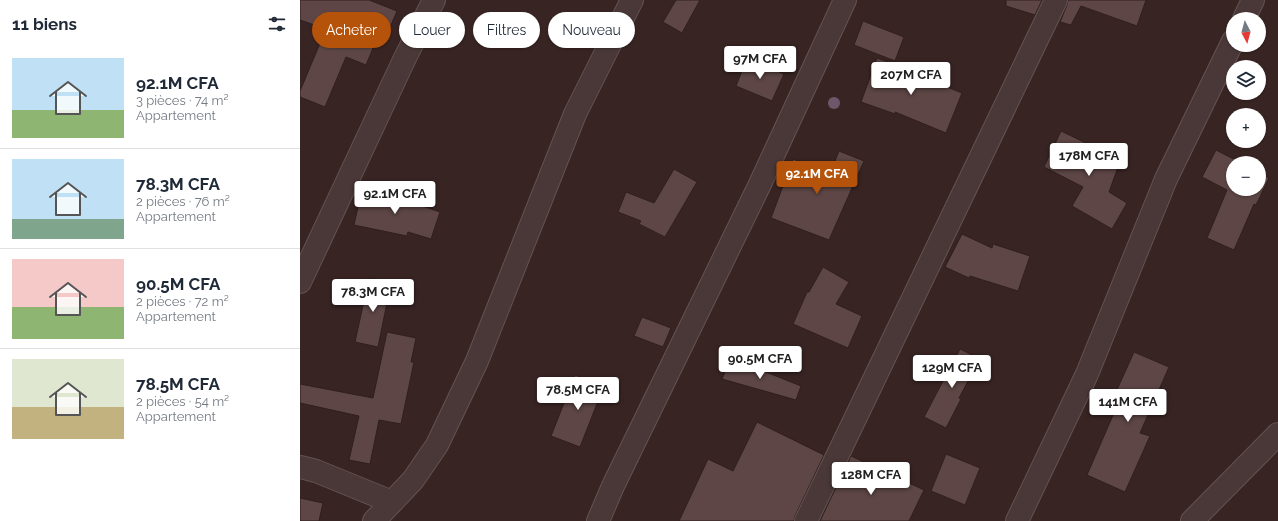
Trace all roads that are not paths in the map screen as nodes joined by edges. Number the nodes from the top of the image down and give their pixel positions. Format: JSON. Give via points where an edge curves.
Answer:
{"nodes":[{"id":1,"x":434,"y":0,"type":"edge"},
{"id":2,"x":632,"y":0,"type":"edge"},
{"id":3,"x":845,"y":0,"type":"edge"},
{"id":4,"x":1056,"y":0,"type":"edge"},
{"id":5,"x":1253,"y":0,"type":"edge"},
{"id":6,"x":1247,"y":12,"type":"edge"},
{"id":7,"x":1228,"y":52,"type":"edge"},
{"id":8,"x":300,"y":282,"type":"edge"},
{"id":9,"x":1278,"y":434,"type":"edge"},
{"id":10,"x":300,"y":467,"type":"edge"},
{"id":11,"x":392,"y":502,"type":"junction"},
{"id":12,"x":374,"y":521,"type":"edge"},
{"id":13,"x":598,"y":521,"type":"edge"},
{"id":14,"x":806,"y":521,"type":"edge"},
{"id":15,"x":1017,"y":521,"type":"edge"},
{"id":16,"x":1192,"y":521,"type":"edge"}],
"edges":[{"from":1,"to":8,"type":"street"},
{"from":2,"to":11,"type":"street","via":[[575,114],[477,361],[437,445],[413,480]]},
{"from":3,"to":13,"type":"street","via":[[760,184]]},
{"from":4,"to":14,"type":"street"},
{"from":5,"to":6,"type":"street"},
{"from":7,"to":15,"type":"street","via":[[1166,179],[1087,374]]},
{"from":9,"to":16,"type":"street"},
{"from":10,"to":11,"type":"street"},
{"from":11,"to":12,"type":"street"}]}
